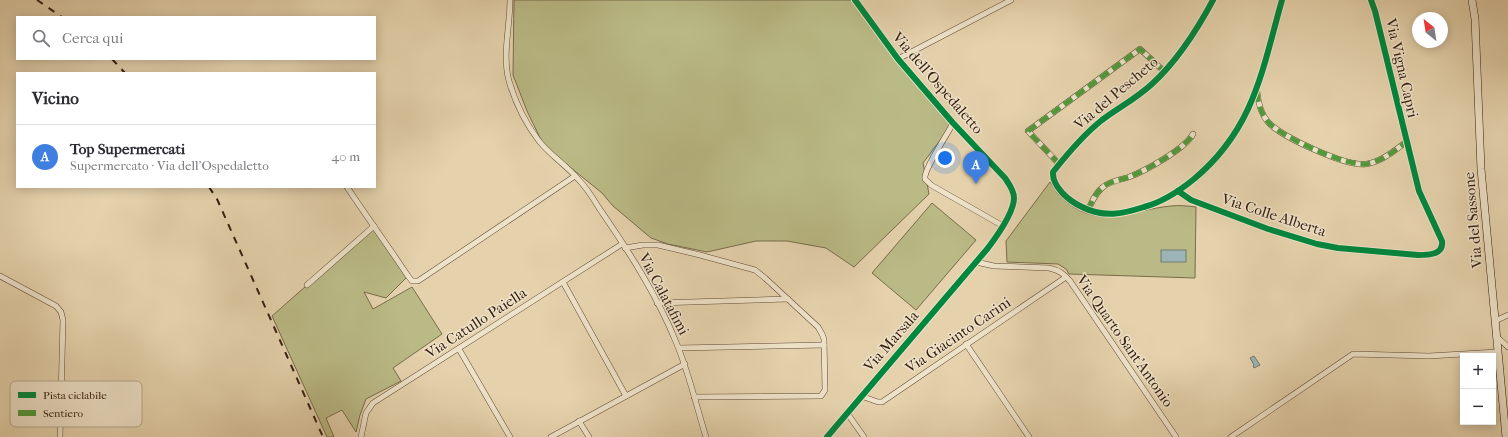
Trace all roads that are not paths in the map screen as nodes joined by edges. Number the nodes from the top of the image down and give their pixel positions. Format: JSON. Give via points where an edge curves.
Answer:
{"nodes":[{"id":1,"x":510,"y":0,"type":"edge"},
{"id":2,"x":855,"y":0,"type":"edge"},
{"id":3,"x":1011,"y":0,"type":"edge"},
{"id":4,"x":1213,"y":0,"type":"edge"},
{"id":5,"x":1282,"y":0,"type":"edge"},
{"id":6,"x":1371,"y":0,"type":"edge"},
{"id":7,"x":1472,"y":0,"type":"edge"},
{"id":8,"x":898,"y":59,"type":"junction"},
{"id":9,"x":1165,"y":72,"type":"junction"},
{"id":10,"x":1256,"y":89,"type":"junction"},
{"id":11,"x":953,"y":123,"type":"junction"},
{"id":12,"x":1193,"y":134,"type":"dead end"},
{"id":13,"x":1406,"y":142,"type":"junction"},
{"id":14,"x":1059,"y":164,"type":"junction"},
{"id":15,"x":575,"y":176,"type":"junction"},
{"id":16,"x":349,"y":189,"type":"edge"},
{"id":17,"x":1178,"y":191,"type":"junction"},
{"id":18,"x":1088,"y":210,"type":"junction"},
{"id":19,"x":374,"y":226,"type":"junction"},
{"id":20,"x":1003,"y":226,"type":"junction"},
{"id":21,"x":624,"y":246,"type":"junction"},
{"id":22,"x":976,"y":262,"type":"junction"},
{"id":23,"x":0,"y":276,"type":"edge"},
{"id":24,"x":1066,"y":276,"type":"junction"},
{"id":25,"x":563,"y":282,"type":"junction"},
{"id":26,"x":307,"y":285,"type":"dead end"},
{"id":27,"x":788,"y":299,"type":"junction"},
{"id":28,"x":657,"y":303,"type":"junction"},
{"id":29,"x":1508,"y":315,"type":"edge"},
{"id":30,"x":1495,"y":321,"type":"junction"},
{"id":31,"x":1496,"y":336,"type":"junction"},
{"id":32,"x":966,"y":344,"type":"junction"},
{"id":33,"x":824,"y":345,"type":"junction"},
{"id":34,"x":1508,"y":347,"type":"edge"},
{"id":35,"x":678,"y":348,"type":"junction"},
{"id":36,"x":459,"y":349,"type":"junction"},
{"id":37,"x":1497,"y":352,"type":"junction"},
{"id":38,"x":685,"y":364,"type":"junction"},
{"id":39,"x":62,"y":381,"type":"edge"},
{"id":40,"x":626,"y":396,"type":"junction"},
{"id":41,"x":861,"y":396,"type":"junction"},
{"id":42,"x":694,"y":397,"type":"junction"},
{"id":43,"x":1505,"y":409,"type":"edge"},
{"id":44,"x":847,"y":413,"type":"junction"},
{"id":45,"x":580,"y":421,"type":"junction"},
{"id":46,"x":60,"y":427,"type":"edge"},
{"id":47,"x":60,"y":437,"type":"edge"},
{"id":48,"x":361,"y":437,"type":"edge"},
{"id":49,"x":510,"y":437,"type":"edge"},
{"id":50,"x":551,"y":437,"type":"edge"},
{"id":51,"x":589,"y":437,"type":"edge"},
{"id":52,"x":706,"y":437,"type":"edge"},
{"id":53,"x":827,"y":437,"type":"edge"},
{"id":54,"x":864,"y":437,"type":"edge"},
{"id":55,"x":1029,"y":437,"type":"edge"},
{"id":56,"x":1176,"y":437,"type":"edge"},
{"id":57,"x":1231,"y":437,"type":"edge"},
{"id":58,"x":1506,"y":437,"type":"edge"}],
"edges":[{"from":1,"to":15,"type":"street","name":"Via Calatafimi","via":[[506,56],[509,81],[528,124],[539,141]]},
{"from":2,"to":8,"type":"street","name":"Via dell'Ospedaletto"},
{"from":3,"to":8,"type":"street"},
{"from":4,"to":9,"type":"street","name":"Via del Pescheto","via":[[1190,39]]},
{"from":5,"to":10,"type":"street"},
{"from":6,"to":13,"type":"street","name":"Via Vigna Capri"},
{"from":7,"to":30,"type":"main road","name":"Via del Sassone","via":[[1481,169]]},
{"from":8,"to":11,"type":"street","name":"Via dell'Ospedaletto"},
{"from":9,"to":14,"type":"street","name":"Via del Pescheto","via":[[1101,121]]},
{"from":9,"to":14,"type":"street","via":[[1140,49],[1028,131]]},
{"from":10,"to":13,"type":"street","via":[[1260,109],[1274,128],[1351,164],[1373,163]]},
{"from":10,"to":17,"type":"street","via":[[1244,119],[1222,152]]},
{"from":11,"to":20,"type":"street","name":"Via dell'Ospedaletto","via":[[1010,186],[1013,202]]},
{"from":11,"to":20,"type":"street","name":"Via dell'Ospedaletto","via":[[926,170],[925,179],[931,186]]},
{"from":12,"to":18,"type":"street","via":[[1155,164],[1104,186],[1094,195]]},
{"from":13,"to":17,"type":"street","name":"Via Colle Alberta","via":[[1419,191],[1442,241],[1442,249],[1434,254],[1379,252],[1317,244],[1191,200]]},
{"from":14,"to":18,"type":"street","via":[[1053,172],[1053,177],[1060,190],[1077,205]]},
{"from":15,"to":19,"type":"street","via":[[418,281],[412,281]]},
{"from":15,"to":21,"type":"street","name":"Via Calatafimi"},
{"from":16,"to":19,"type":"street"},
{"from":17,"to":18,"type":"street","via":[[1165,200],[1134,210],[1107,214]]},
{"from":19,"to":26,"type":"street"},
{"from":20,"to":22,"type":"street","name":"Via dell'Ospedaletto"},
{"from":21,"to":25,"type":"street","name":"Via Catullo Paiella"},
{"from":21,"to":27,"type":"street","name":"Via Catullo Paiella","via":[[658,245],[749,268],[763,276]]},
{"from":21,"to":28,"type":"street","name":"Via Calatafimi"},
{"from":22,"to":24,"type":"street","name":"Via Quarto Sant'Antonio","via":[[994,266],[1049,268]]},
{"from":22,"to":41,"type":"street","name":"Via Marsala"},
{"from":23,"to":39,"type":"street","via":[[54,305],[62,314],[64,320]]},
{"from":24,"to":32,"type":"street","name":"Via Giacinto Carini"},
{"from":24,"to":56,"type":"street","name":"Via Quarto Sant'Antonio"},
{"from":25,"to":36,"type":"street","name":"Via Catullo Paiella"},
{"from":25,"to":40,"type":"street"},
{"from":27,"to":28,"type":"street"},
{"from":27,"to":33,"type":"street","name":"Via Catullo Paiella","via":[[819,329]]},
{"from":28,"to":35,"type":"street","name":"Via Calatafimi"},
{"from":29,"to":30,"type":"street"},
{"from":30,"to":31,"type":"main road","name":"Via del Sassone"},
{"from":31,"to":34,"type":"street"},
{"from":31,"to":37,"type":"main road","name":"Via del Sassone"},
{"from":32,"to":41,"type":"street","name":"Via Giacinto Carini","via":[[881,402]]},
{"from":32,"to":55,"type":"street"},
{"from":33,"to":35,"type":"street"},
{"from":33,"to":42,"type":"street","via":[[825,390],[819,397]]},
{"from":35,"to":38,"type":"street","name":"Via Calatafimi"},
{"from":36,"to":48,"type":"street","name":"Via Catullo Paiella","via":[[373,403],[366,413]]},
{"from":36,"to":49,"type":"street"},
{"from":37,"to":43,"type":"main road","name":"Via del Sassone"},
{"from":37,"to":57,"type":"street","via":[[1433,356],[1353,354]]},
{"from":38,"to":40,"type":"street"},
{"from":38,"to":42,"type":"street","name":"Via Calatafimi"},
{"from":40,"to":45,"type":"street"},
{"from":41,"to":44,"type":"street","name":"Via Marsala"},
{"from":42,"to":52,"type":"street","name":"Via Calatafimi"},
{"from":43,"to":58,"type":"main road","name":"Via del Sassone"},
{"from":44,"to":53,"type":"street","name":"Via Marsala"},
{"from":44,"to":54,"type":"street"},
{"from":45,"to":50,"type":"street"},
{"from":45,"to":51,"type":"street"},
{"from":46,"to":47,"type":"street"}]}
